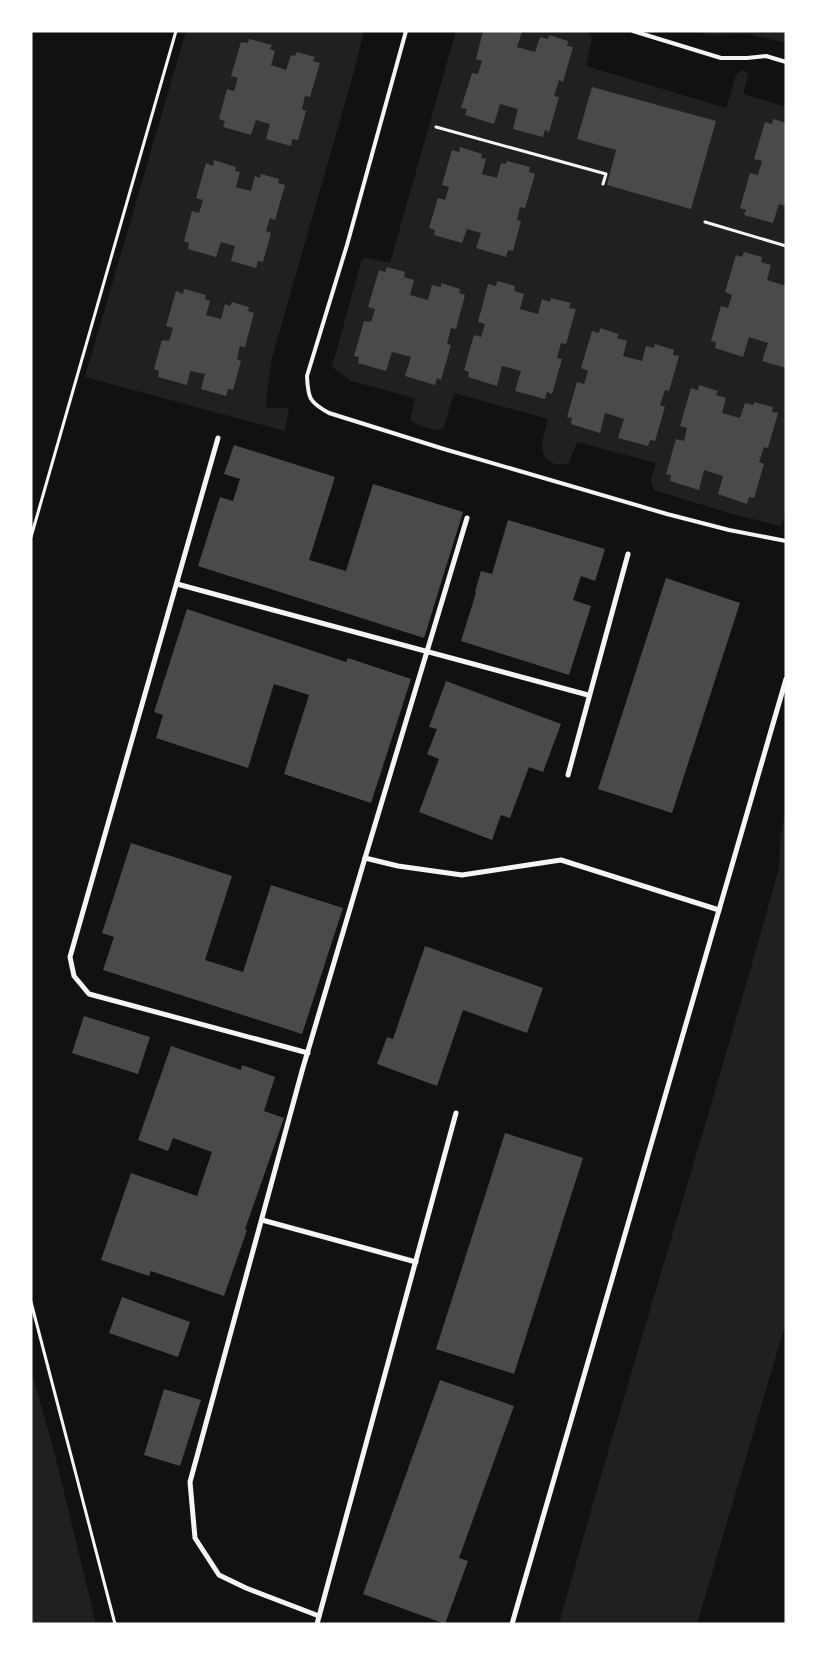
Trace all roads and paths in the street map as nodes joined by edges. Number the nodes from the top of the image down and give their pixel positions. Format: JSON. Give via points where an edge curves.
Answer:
{"nodes":[{"id":1,"x":176,"y":31,"type":"edge"},
{"id":2,"x":406,"y":31,"type":"edge"},
{"id":3,"x":633,"y":31,"type":"edge"},
{"id":4,"x":786,"y":62,"type":"edge"},
{"id":5,"x":436,"y":126,"type":"dead end"},
{"id":6,"x":603,"y":184,"type":"dead end"},
{"id":7,"x":705,"y":222,"type":"dead end"},
{"id":8,"x":786,"y":246,"type":"edge"},
{"id":9,"x":218,"y":438,"type":"dead end"},
{"id":10,"x":467,"y":518,"type":"dead end"},
{"id":11,"x":31,"y":537,"type":"edge"},
{"id":12,"x":786,"y":541,"type":"edge"},
{"id":13,"x":628,"y":554,"type":"dead end"},
{"id":14,"x":177,"y":584,"type":"junction"},
{"id":15,"x":427,"y":652,"type":"junction"},
{"id":16,"x":786,"y":679,"type":"edge"},
{"id":17,"x":588,"y":695,"type":"junction"},
{"id":18,"x":568,"y":775,"type":"dead end"},
{"id":19,"x":365,"y":858,"type":"junction"},
{"id":20,"x":719,"y":910,"type":"junction"},
{"id":21,"x":308,"y":1053,"type":"junction"},
{"id":22,"x":456,"y":1114,"type":"dead end"},
{"id":23,"x":262,"y":1220,"type":"junction"},
{"id":24,"x":416,"y":1262,"type":"junction"},
{"id":25,"x":31,"y":1302,"type":"edge"},
{"id":26,"x":319,"y":1616,"type":"junction"},
{"id":27,"x":115,"y":1624,"type":"edge"},
{"id":28,"x":317,"y":1624,"type":"edge"},
{"id":29,"x":512,"y":1624,"type":"edge"}],
"edges":[{"from":1,"to":11,"type":"path"},
{"from":2,"to":12,"type":"lane","via":[[307,376],[308,395],[315,406],[444,449],[658,511]]},
{"from":3,"to":4,"type":"lane","via":[[721,58],[766,56]]},
{"from":5,"to":6,"type":"path","via":[[606,174]]},
{"from":7,"to":8,"type":"path"},
{"from":9,"to":14,"type":"street"},
{"from":10,"to":15,"type":"street"},
{"from":13,"to":17,"type":"street"},
{"from":14,"to":15,"type":"street"},
{"from":14,"to":21,"type":"street","via":[[70,957],[74,976],[89,994]]},
{"from":15,"to":17,"type":"street"},
{"from":15,"to":19,"type":"street"},
{"from":16,"to":20,"type":"street"},
{"from":17,"to":18,"type":"street"},
{"from":19,"to":20,"type":"street","via":[[462,875],[561,860]]},
{"from":19,"to":21,"type":"street"},
{"from":20,"to":29,"type":"street"},
{"from":21,"to":23,"type":"street"},
{"from":22,"to":24,"type":"street"},
{"from":23,"to":24,"type":"street"},
{"from":23,"to":26,"type":"street","via":[[190,1482],[195,1538],[219,1575]]},
{"from":24,"to":26,"type":"street"},
{"from":25,"to":27,"type":"path"},
{"from":26,"to":28,"type":"street"}]}
